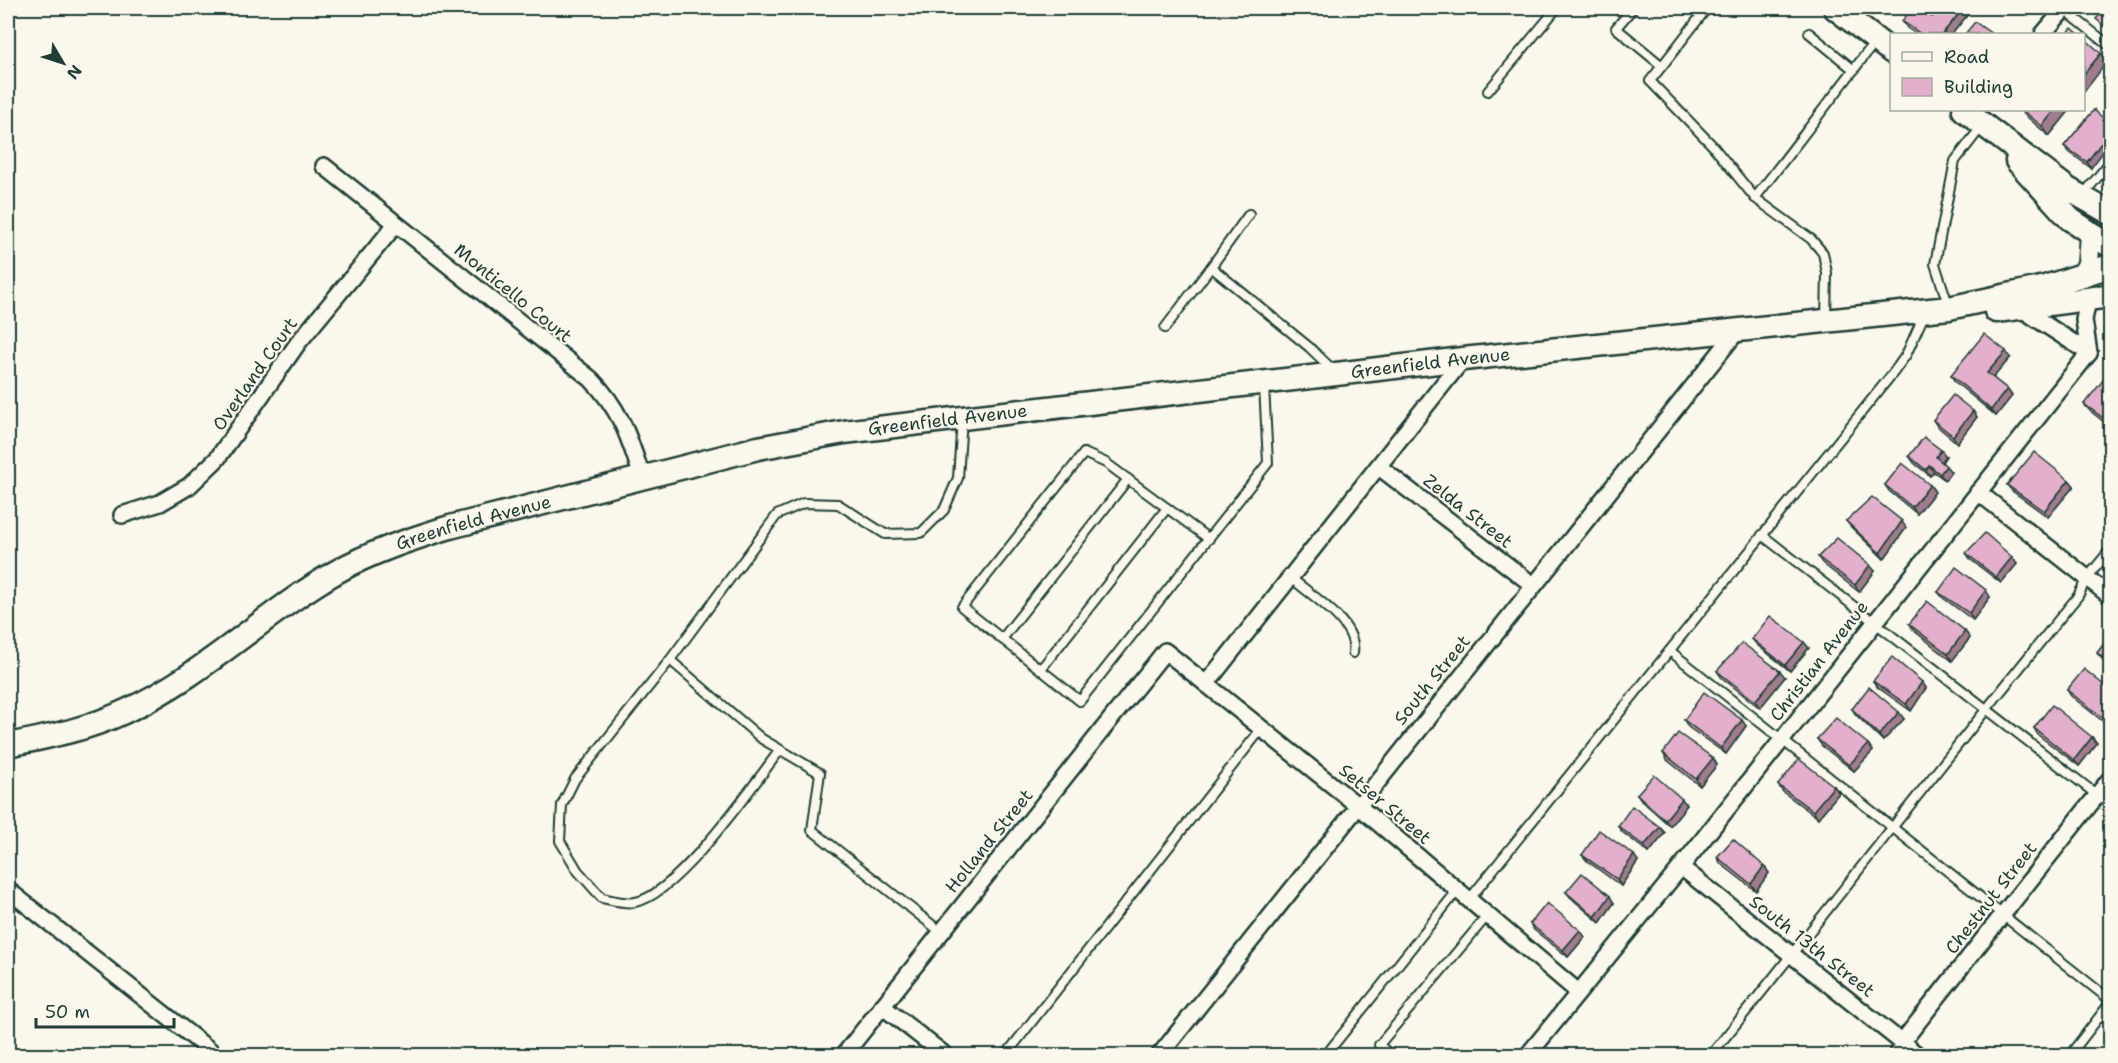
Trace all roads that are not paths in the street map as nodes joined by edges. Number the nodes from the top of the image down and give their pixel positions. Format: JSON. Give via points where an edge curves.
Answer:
{"nodes":[{"id":1,"x":1557,"y":8,"type":"edge"},
{"id":2,"x":1633,"y":8,"type":"edge"},
{"id":3,"x":1707,"y":8,"type":"edge"},
{"id":4,"x":1834,"y":8,"type":"edge"},
{"id":5,"x":2063,"y":8,"type":"edge"},
{"id":6,"x":1809,"y":33,"type":"dead end"},
{"id":7,"x":2044,"y":33,"type":"edge"},
{"id":8,"x":1884,"y":46,"type":"edge"},
{"id":9,"x":2110,"y":46,"type":"edge"},
{"id":10,"x":1662,"y":66,"type":"junction"},
{"id":11,"x":1854,"y":70,"type":"junction"},
{"id":12,"x":1488,"y":91,"type":"dead end"},
{"id":13,"x":1976,"y":115,"type":"edge"},
{"id":14,"x":2110,"y":162,"type":"edge"},
{"id":15,"x":324,"y":166,"type":"dead end"},
{"id":16,"x":2081,"y":197,"type":"junction"},
{"id":17,"x":1755,"y":198,"type":"junction"},
{"id":18,"x":2110,"y":213,"type":"edge"},
{"id":19,"x":1249,"y":214,"type":"dead end"},
{"id":20,"x":396,"y":224,"type":"junction"},
{"id":21,"x":2090,"y":233,"type":"junction"},
{"id":22,"x":2110,"y":246,"type":"edge"},
{"id":23,"x":2110,"y":266,"type":"edge"},
{"id":24,"x":1211,"y":267,"type":"junction"},
{"id":25,"x":2081,"y":277,"type":"junction"},
{"id":26,"x":2110,"y":296,"type":"edge"},
{"id":27,"x":2088,"y":300,"type":"junction"},
{"id":28,"x":1949,"y":308,"type":"junction"},
{"id":29,"x":2020,"y":308,"type":"junction"},
{"id":30,"x":1926,"y":311,"type":"junction"},
{"id":31,"x":1826,"y":321,"type":"junction"},
{"id":32,"x":1165,"y":328,"type":"dead end"},
{"id":33,"x":1738,"y":330,"type":"junction"},
{"id":34,"x":2089,"y":353,"type":"junction"},
{"id":35,"x":1463,"y":359,"type":"junction"},
{"id":36,"x":1337,"y":374,"type":"junction"},
{"id":37,"x":1264,"y":383,"type":"junction"},
{"id":38,"x":962,"y":418,"type":"junction"},
{"id":39,"x":1379,"y":467,"type":"junction"},
{"id":40,"x":642,"y":477,"type":"junction"},
{"id":41,"x":1128,"y":479,"type":"junction"},
{"id":42,"x":1978,"y":492,"type":"junction"},
{"id":43,"x":1167,"y":508,"type":"junction"},
{"id":44,"x":122,"y":515,"type":"dead end"},
{"id":45,"x":1762,"y":535,"type":"junction"},
{"id":46,"x":1209,"y":539,"type":"junction"},
{"id":47,"x":2110,"y":550,"type":"edge"},
{"id":48,"x":1291,"y":578,"type":"junction"},
{"id":49,"x":2087,"y":578,"type":"junction"},
{"id":50,"x":1533,"y":585,"type":"junction"},
{"id":51,"x":2110,"y":596,"type":"edge"},
{"id":52,"x":1875,"y":621,"type":"junction"},
{"id":53,"x":1002,"y":639,"type":"junction"},
{"id":54,"x":1165,"y":651,"type":"joint"},
{"id":55,"x":1670,"y":651,"type":"junction"},
{"id":56,"x":1353,"y":653,"type":"dead end"},
{"id":57,"x":670,"y":660,"type":"junction"},
{"id":58,"x":1041,"y":669,"type":"junction"},
{"id":59,"x":1206,"y":684,"type":"junction"},
{"id":60,"x":1986,"y":707,"type":"junction"},
{"id":61,"x":1262,"y":728,"type":"junction"},
{"id":62,"x":1783,"y":738,"type":"junction"},
{"id":63,"x":8,"y":745,"type":"edge"},
{"id":64,"x":780,"y":750,"type":"junction"},
{"id":65,"x":2110,"y":779,"type":"edge"},
{"id":66,"x":2098,"y":795,"type":"junction"},
{"id":67,"x":1357,"y":805,"type":"junction"},
{"id":68,"x":2110,"y":805,"type":"edge"},
{"id":69,"x":1893,"y":827,"type":"junction"},
{"id":70,"x":1681,"y":867,"type":"junction"},
{"id":71,"x":8,"y":890,"type":"edge"},
{"id":72,"x":1462,"y":896,"type":"junction"},
{"id":73,"x":2003,"y":915,"type":"junction"},
{"id":74,"x":1487,"y":916,"type":"junction"},
{"id":75,"x":941,"y":932,"type":"junction"},
{"id":76,"x":1793,"y":955,"type":"junction"},
{"id":77,"x":1577,"y":991,"type":"junction"},
{"id":78,"x":2110,"y":1001,"type":"edge"},
{"id":79,"x":882,"y":1006,"type":"junction"},
{"id":80,"x":1902,"y":1042,"type":"junction"},
{"id":81,"x":217,"y":1056,"type":"edge"},
{"id":82,"x":843,"y":1056,"type":"edge"},
{"id":83,"x":946,"y":1056,"type":"edge"},
{"id":84,"x":1005,"y":1056,"type":"edge"},
{"id":85,"x":1159,"y":1056,"type":"edge"},
{"id":86,"x":1325,"y":1056,"type":"edge"},
{"id":87,"x":1392,"y":1056,"type":"edge"},
{"id":88,"x":1527,"y":1056,"type":"edge"},
{"id":89,"x":1710,"y":1056,"type":"edge"},
{"id":90,"x":1891,"y":1056,"type":"edge"},
{"id":91,"x":1919,"y":1056,"type":"edge"},
{"id":92,"x":2069,"y":1056,"type":"edge"}],
"edges":[{"from":1,"to":12,"type":"lane"},
{"from":2,"to":10,"type":"lane","via":[[1616,28]]},
{"from":3,"to":10,"type":"lane"},
{"from":4,"to":8,"type":"main road"},
{"from":5,"to":7,"type":"street"},
{"from":5,"to":9,"type":"lane"},
{"from":6,"to":11,"type":"lane"},
{"from":8,"to":11,"type":"lane"},
{"from":10,"to":17,"type":"lane","via":[[1650,81],[1712,145]]},
{"from":11,"to":17,"type":"lane"},
{"from":13,"to":16,"type":"main road"},
{"from":13,"to":21,"type":"main road","via":[[2063,212]]},
{"from":13,"to":28,"type":"lane","via":[[1955,161],[1935,264]]},
{"from":14,"to":16,"type":"lane"},
{"from":15,"to":20,"type":"street","name":"Monticello Court"},
{"from":16,"to":18,"type":"main road"},
{"from":17,"to":31,"type":"lane","via":[[1811,239],[1823,253],[1827,273]]},
{"from":19,"to":24,"type":"lane"},
{"from":20,"to":40,"type":"street","name":"Monticello Court","via":[[591,379],[620,415]]},
{"from":20,"to":44,"type":"street","name":"Overland Court","via":[[298,343],[217,459],[189,486],[160,503]]},
{"from":21,"to":22,"type":"main road"},
{"from":21,"to":25,"type":"street","via":[[2088,264]]},
{"from":23,"to":25,"type":"main road","name":"Greenfield Avenue"},
{"from":24,"to":32,"type":"lane"},
{"from":24,"to":36,"type":"lane"},
{"from":25,"to":28,"type":"main road","name":"Greenfield Avenue"},
{"from":26,"to":27,"type":"main road","name":"Greenfield Avenue"},
{"from":27,"to":29,"type":"main road","name":"Greenfield Avenue"},
{"from":27,"to":34,"type":"street","via":[[2084,320]]},
{"from":28,"to":29,"type":"main road","name":"Greenfield Avenue"},
{"from":28,"to":30,"type":"main road","name":"Greenfield Avenue"},
{"from":29,"to":34,"type":"street"},
{"from":30,"to":31,"type":"main road","name":"Greenfield Avenue"},
{"from":30,"to":45,"type":"lane","via":[[1906,355],[1893,373]]},
{"from":31,"to":33,"type":"main road","name":"Greenfield Avenue"},
{"from":33,"to":35,"type":"main road","name":"Greenfield Avenue"},
{"from":33,"to":50,"type":"street","name":"South Street"},
{"from":34,"to":42,"type":"street","name":"Christian Avenue"},
{"from":35,"to":36,"type":"main road","name":"Greenfield Avenue"},
{"from":35,"to":39,"type":"street"},
{"from":36,"to":37,"type":"main road","name":"Greenfield Avenue"},
{"from":37,"to":38,"type":"main road","name":"Greenfield Avenue"},
{"from":37,"to":46,"type":"lane","via":[[1268,463]]},
{"from":38,"to":40,"type":"main road","name":"Greenfield Avenue","via":[[833,434]]},
{"from":38,"to":57,"type":"lane","via":[[958,478],[944,510],[921,533],[885,534],[838,504],[804,503],[777,515]]},
{"from":39,"to":48,"type":"street"},
{"from":39,"to":50,"type":"street","name":"Zelda Street"},
{"from":40,"to":63,"type":"main road","name":"Greenfield Avenue","via":[[450,527],[358,560],[284,605],[198,668],[125,712],[64,733]]},
{"from":41,"to":43,"type":"lane"},
{"from":41,"to":53,"type":"lane"},
{"from":41,"to":53,"type":"lane","via":[[1084,453],[962,607]]},
{"from":42,"to":49,"type":"street"},
{"from":42,"to":52,"type":"street","name":"Christian Avenue"},
{"from":43,"to":46,"type":"lane"},
{"from":43,"to":58,"type":"lane"},
{"from":45,"to":52,"type":"lane"},
{"from":45,"to":55,"type":"lane"},
{"from":46,"to":58,"type":"lane","via":[[1080,701]]},
{"from":47,"to":49,"type":"lane"},
{"from":48,"to":56,"type":"lane","via":[[1347,625],[1355,641]]},
{"from":48,"to":59,"type":"street"},
{"from":49,"to":51,"type":"street"},
{"from":49,"to":60,"type":"lane","via":[[2078,596]]},
{"from":50,"to":67,"type":"street","name":"South Street"},
{"from":52,"to":60,"type":"lane"},
{"from":52,"to":62,"type":"street","name":"Christian Avenue"},
{"from":53,"to":58,"type":"lane"},
{"from":54,"to":59,"type":"street","name":"Setser Street"},
{"from":54,"to":75,"type":"street","name":"Holland Street"},
{"from":55,"to":62,"type":"lane"},
{"from":55,"to":72,"type":"lane"},
{"from":57,"to":64,"type":"lane","via":[[762,740]]},
{"from":57,"to":64,"type":"lane","via":[[574,779],[562,805],[560,841],[578,871],[602,898],[635,902],[669,885]]},
{"from":59,"to":61,"type":"street","name":"Setser Street"},
{"from":60,"to":66,"type":"lane"},
{"from":60,"to":69,"type":"lane"},
{"from":61,"to":67,"type":"street","name":"Setser Street"},
{"from":61,"to":84,"type":"lane"},
{"from":62,"to":69,"type":"lane"},
{"from":62,"to":70,"type":"street","name":"Christian Avenue"},
{"from":64,"to":75,"type":"lane","via":[[820,773],[812,830]]},
{"from":65,"to":66,"type":"street","name":"Chestnut Street"},
{"from":66,"to":68,"type":"lane"},
{"from":66,"to":73,"type":"street","name":"Chestnut Street"},
{"from":67,"to":72,"type":"street","name":"Setser Street"},
{"from":67,"to":85,"type":"street","name":"South Street"},
{"from":69,"to":73,"type":"lane"},
{"from":69,"to":76,"type":"lane"},
{"from":70,"to":76,"type":"street","name":"South 13th Street"},
{"from":70,"to":77,"type":"street","name":"Christian Avenue"},
{"from":71,"to":81,"type":"street"},
{"from":72,"to":74,"type":"street","name":"Setser Street"},
{"from":72,"to":86,"type":"lane"},
{"from":73,"to":78,"type":"lane"},
{"from":73,"to":80,"type":"street","name":"Chestnut Street"},
{"from":74,"to":77,"type":"street","name":"Setser Street"},
{"from":74,"to":87,"type":"lane","via":[[1378,1045]]},
{"from":75,"to":79,"type":"street","name":"Holland Street"},
{"from":76,"to":80,"type":"street","name":"South 13th Street"},
{"from":76,"to":89,"type":"lane"},
{"from":77,"to":88,"type":"street","name":"Christian Avenue"},
{"from":78,"to":92,"type":"lane"},
{"from":79,"to":82,"type":"street","name":"Holland Street"},
{"from":79,"to":83,"type":"street"},
{"from":80,"to":90,"type":"lane"},
{"from":80,"to":91,"type":"street","name":"South 13th Street"}]}
